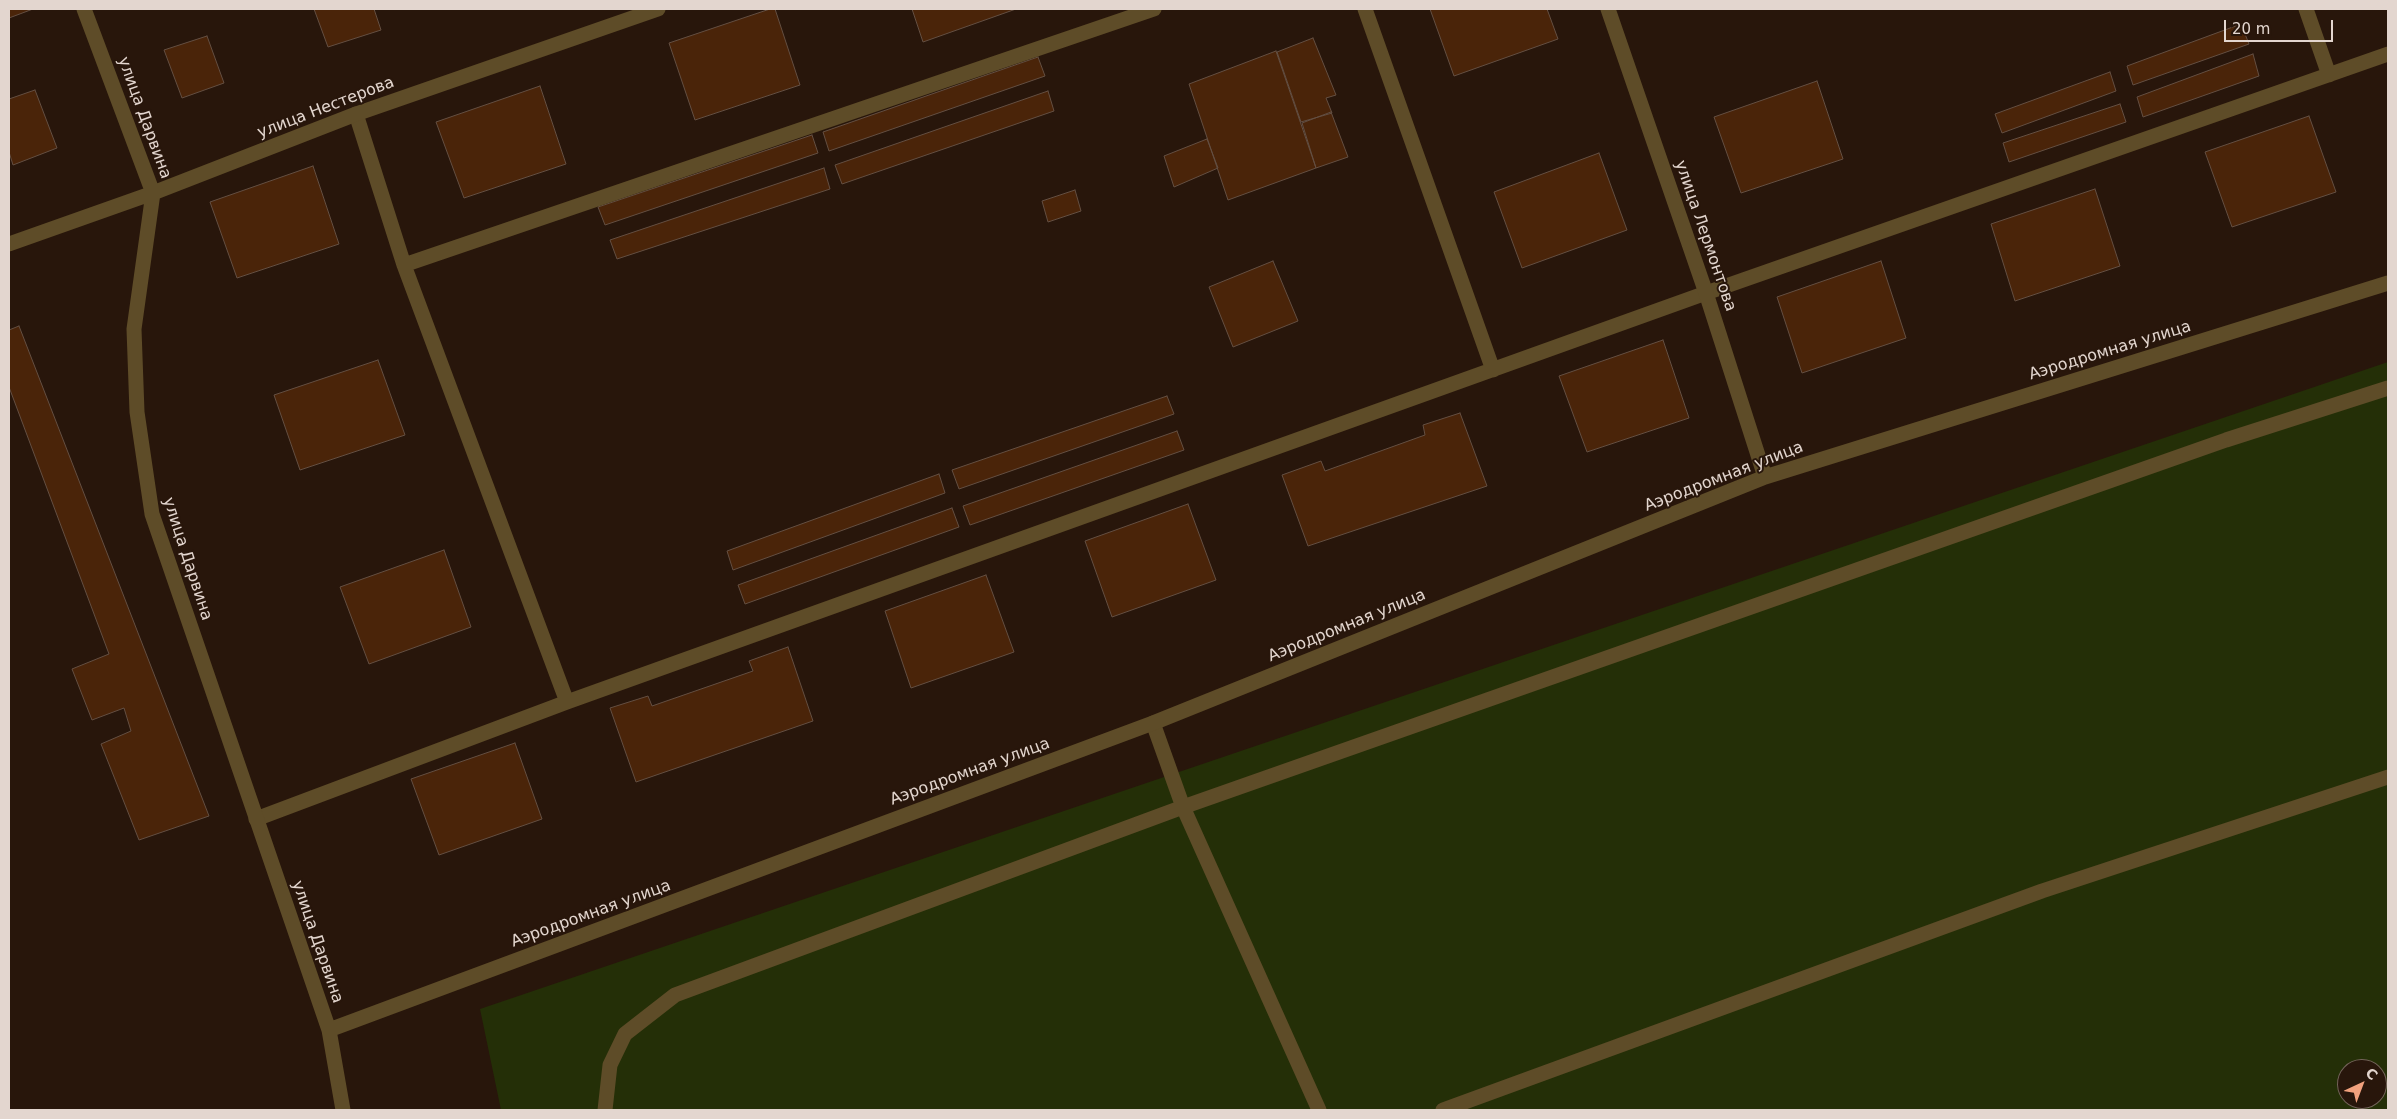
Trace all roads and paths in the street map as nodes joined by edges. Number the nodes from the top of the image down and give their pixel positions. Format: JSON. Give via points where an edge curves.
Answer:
{"nodes":[{"id":1,"x":84,"y":9,"type":"edge"},
{"id":2,"x":658,"y":9,"type":"edge"},
{"id":3,"x":1154,"y":9,"type":"edge"},
{"id":4,"x":1365,"y":9,"type":"edge"},
{"id":5,"x":1608,"y":9,"type":"edge"},
{"id":6,"x":2306,"y":9,"type":"edge"},
{"id":7,"x":2388,"y":54,"type":"edge"},
{"id":8,"x":2329,"y":75,"type":"junction"},
{"id":9,"x":356,"y":114,"type":"junction"},
{"id":10,"x":153,"y":193,"type":"junction"},
{"id":11,"x":9,"y":244,"type":"edge"},
{"id":12,"x":404,"y":265,"type":"junction"},
{"id":13,"x":2388,"y":283,"type":"edge"},
{"id":14,"x":1706,"y":294,"type":"junction"},
{"id":15,"x":1493,"y":370,"type":"junction"},
{"id":16,"x":2388,"y":388,"type":"edge"},
{"id":17,"x":1765,"y":477,"type":"junction"},
{"id":18,"x":567,"y":702,"type":"junction"},
{"id":19,"x":1153,"y":723,"type":"junction"},
{"id":20,"x":2388,"y":777,"type":"edge"},
{"id":21,"x":1184,"y":807,"type":"junction"},
{"id":22,"x":256,"y":818,"type":"junction"},
{"id":23,"x":329,"y":1030,"type":"junction"},
{"id":24,"x":343,"y":1110,"type":"edge"},
{"id":25,"x":605,"y":1110,"type":"edge"},
{"id":26,"x":1319,"y":1110,"type":"edge"},
{"id":27,"x":1443,"y":1110,"type":"edge"}],
"edges":[{"from":1,"to":10,"type":"street","name":"улица Дарвина"},
{"from":2,"to":9,"type":"street","name":"улица Нестерова"},
{"from":3,"to":12,"type":"street"},
{"from":4,"to":15,"type":"street"},
{"from":5,"to":14,"type":"street","name":"улица Лермонтова"},
{"from":6,"to":8,"type":"street"},
{"from":7,"to":8,"type":"street"},
{"from":8,"to":14,"type":"street"},
{"from":9,"to":10,"type":"street","name":"улица Нестерова"},
{"from":9,"to":12,"type":"street"},
{"from":10,"to":11,"type":"street","name":"улица Нестерова"},
{"from":10,"to":22,"type":"street","name":"улица Дарвина","via":[[134,329],[137,412],[152,514]]},
{"from":12,"to":18,"type":"street"},
{"from":13,"to":17,"type":"street","name":"Аэродромная улица"},
{"from":14,"to":15,"type":"street"},
{"from":14,"to":17,"type":"street","name":"улица Лермонтова"},
{"from":15,"to":18,"type":"street"},
{"from":16,"to":21,"type":"street","via":[[2226,440]]},
{"from":17,"to":19,"type":"street","name":"Аэродромная улица"},
{"from":18,"to":22,"type":"street"},
{"from":19,"to":21,"type":"street"},
{"from":19,"to":23,"type":"street","name":"Аэродромная улица"},
{"from":20,"to":27,"type":"street","via":[[2042,891]]},
{"from":21,"to":25,"type":"street","via":[[675,995],[625,1034],[610,1065]]},
{"from":21,"to":26,"type":"street"},
{"from":22,"to":23,"type":"street","name":"улица Дарвина"},
{"from":23,"to":24,"type":"street","name":"улица Дарвина"}]}
